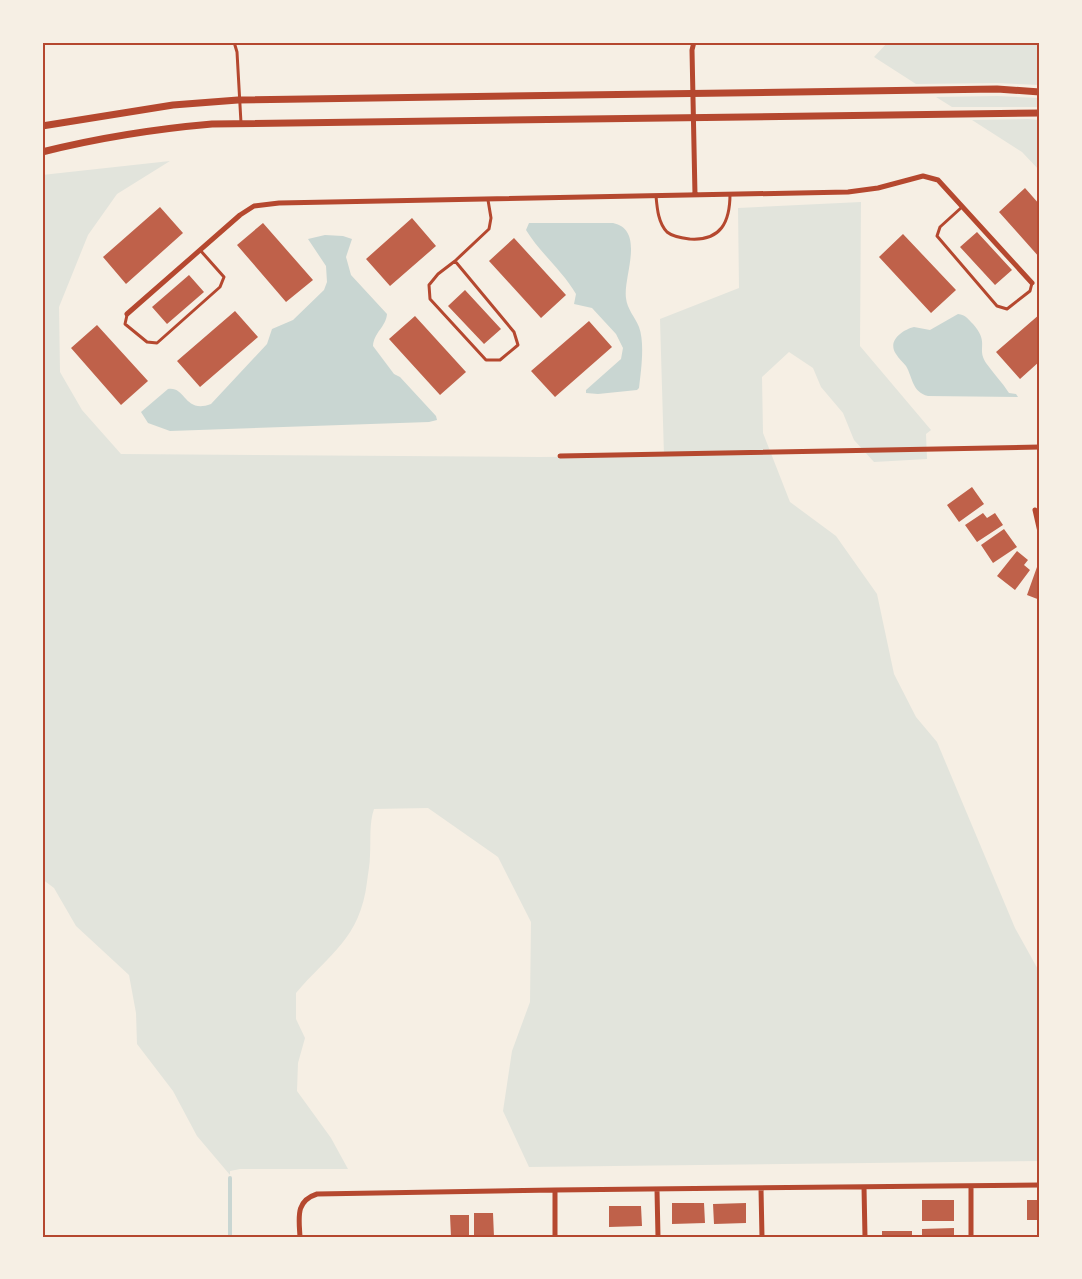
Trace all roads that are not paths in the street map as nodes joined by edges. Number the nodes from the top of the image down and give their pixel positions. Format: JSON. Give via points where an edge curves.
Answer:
{"nodes":[{"id":1,"x":234,"y":42,"type":"edge"},
{"id":2,"x":694,"y":42,"type":"edge"},
{"id":3,"x":1040,"y":92,"type":"edge"},
{"id":4,"x":693,"y":94,"type":"junction"},
{"id":5,"x":238,"y":100,"type":"junction"},
{"id":6,"x":1040,"y":113,"type":"edge"},
{"id":7,"x":693,"y":116,"type":"junction"},
{"id":8,"x":241,"y":123,"type":"junction"},
{"id":9,"x":42,"y":126,"type":"edge"},
{"id":10,"x":42,"y":152,"type":"edge"},
{"id":11,"x":730,"y":194,"type":"junction"},
{"id":12,"x":694,"y":195,"type":"junction"},
{"id":13,"x":656,"y":196,"type":"junction"},
{"id":14,"x":489,"y":200,"type":"junction"},
{"id":15,"x":962,"y":207,"type":"junction"},
{"id":16,"x":200,"y":250,"type":"junction"},
{"id":17,"x":455,"y":261,"type":"junction"},
{"id":18,"x":1032,"y":283,"type":"joint"},
{"id":19,"x":128,"y":314,"type":"joint"},
{"id":20,"x":1040,"y":447,"type":"edge"},
{"id":21,"x":560,"y":456,"type":"dead end"},
{"id":22,"x":1035,"y":510,"type":"dead end"},
{"id":23,"x":1040,"y":532,"type":"edge"},
{"id":24,"x":1040,"y":1185,"type":"edge"},
{"id":25,"x":864,"y":1187,"type":"junction"},
{"id":26,"x":971,"y":1187,"type":"junction"},
{"id":27,"x":761,"y":1189,"type":"junction"},
{"id":28,"x":555,"y":1190,"type":"junction"},
{"id":29,"x":657,"y":1190,"type":"junction"},
{"id":30,"x":300,"y":1237,"type":"edge"},
{"id":31,"x":555,"y":1237,"type":"edge"},
{"id":32,"x":658,"y":1237,"type":"edge"},
{"id":33,"x":762,"y":1237,"type":"edge"},
{"id":34,"x":865,"y":1237,"type":"edge"},
{"id":35,"x":971,"y":1237,"type":"edge"}],
"edges":[{"from":1,"to":5,"type":"lane"},
{"from":2,"to":4,"type":"street"},
{"from":3,"to":4,"type":"street","via":[[997,89]]},
{"from":4,"to":5,"type":"street"},
{"from":4,"to":7,"type":"street"},
{"from":5,"to":8,"type":"lane"},
{"from":5,"to":9,"type":"street","via":[[173,105]]},
{"from":6,"to":7,"type":"street"},
{"from":7,"to":8,"type":"street"},
{"from":7,"to":12,"type":"street"},
{"from":8,"to":10,"type":"street","via":[[146,130]]},
{"from":11,"to":12,"type":"street"},
{"from":11,"to":13,"type":"lane","via":[[730,210],[724,225],[712,236],[696,239],[667,232],[660,220]]},
{"from":11,"to":15,"type":"street","via":[[848,192],[923,176],[938,180]]},
{"from":12,"to":13,"type":"street"},
{"from":13,"to":14,"type":"street"},
{"from":14,"to":16,"type":"street","via":[[254,206]]},
{"from":14,"to":17,"type":"lane","via":[[489,229]]},
{"from":15,"to":18,"type":"street"},
{"from":15,"to":18,"type":"lane","via":[[940,227],[937,236],[997,306],[1006,309],[1030,291]]},
{"from":16,"to":19,"type":"street"},
{"from":16,"to":19,"type":"lane","via":[[224,277],[220,287],[165,336],[157,343],[147,342],[125,324]]},
{"from":17,"to":17,"type":"lane","via":[[429,285],[430,299],[486,360],[500,360],[518,345],[514,332]]},
{"from":20,"to":21,"type":"street"},
{"from":22,"to":23,"type":"street"},
{"from":24,"to":26,"type":"street"},
{"from":25,"to":26,"type":"street"},
{"from":25,"to":27,"type":"street"},
{"from":25,"to":34,"type":"street"},
{"from":26,"to":35,"type":"street"},
{"from":27,"to":29,"type":"street"},
{"from":27,"to":33,"type":"street"},
{"from":28,"to":29,"type":"street"},
{"from":28,"to":30,"type":"street","via":[[317,1194],[303,1202],[300,1209]]},
{"from":28,"to":31,"type":"street"},
{"from":29,"to":32,"type":"street"}]}
